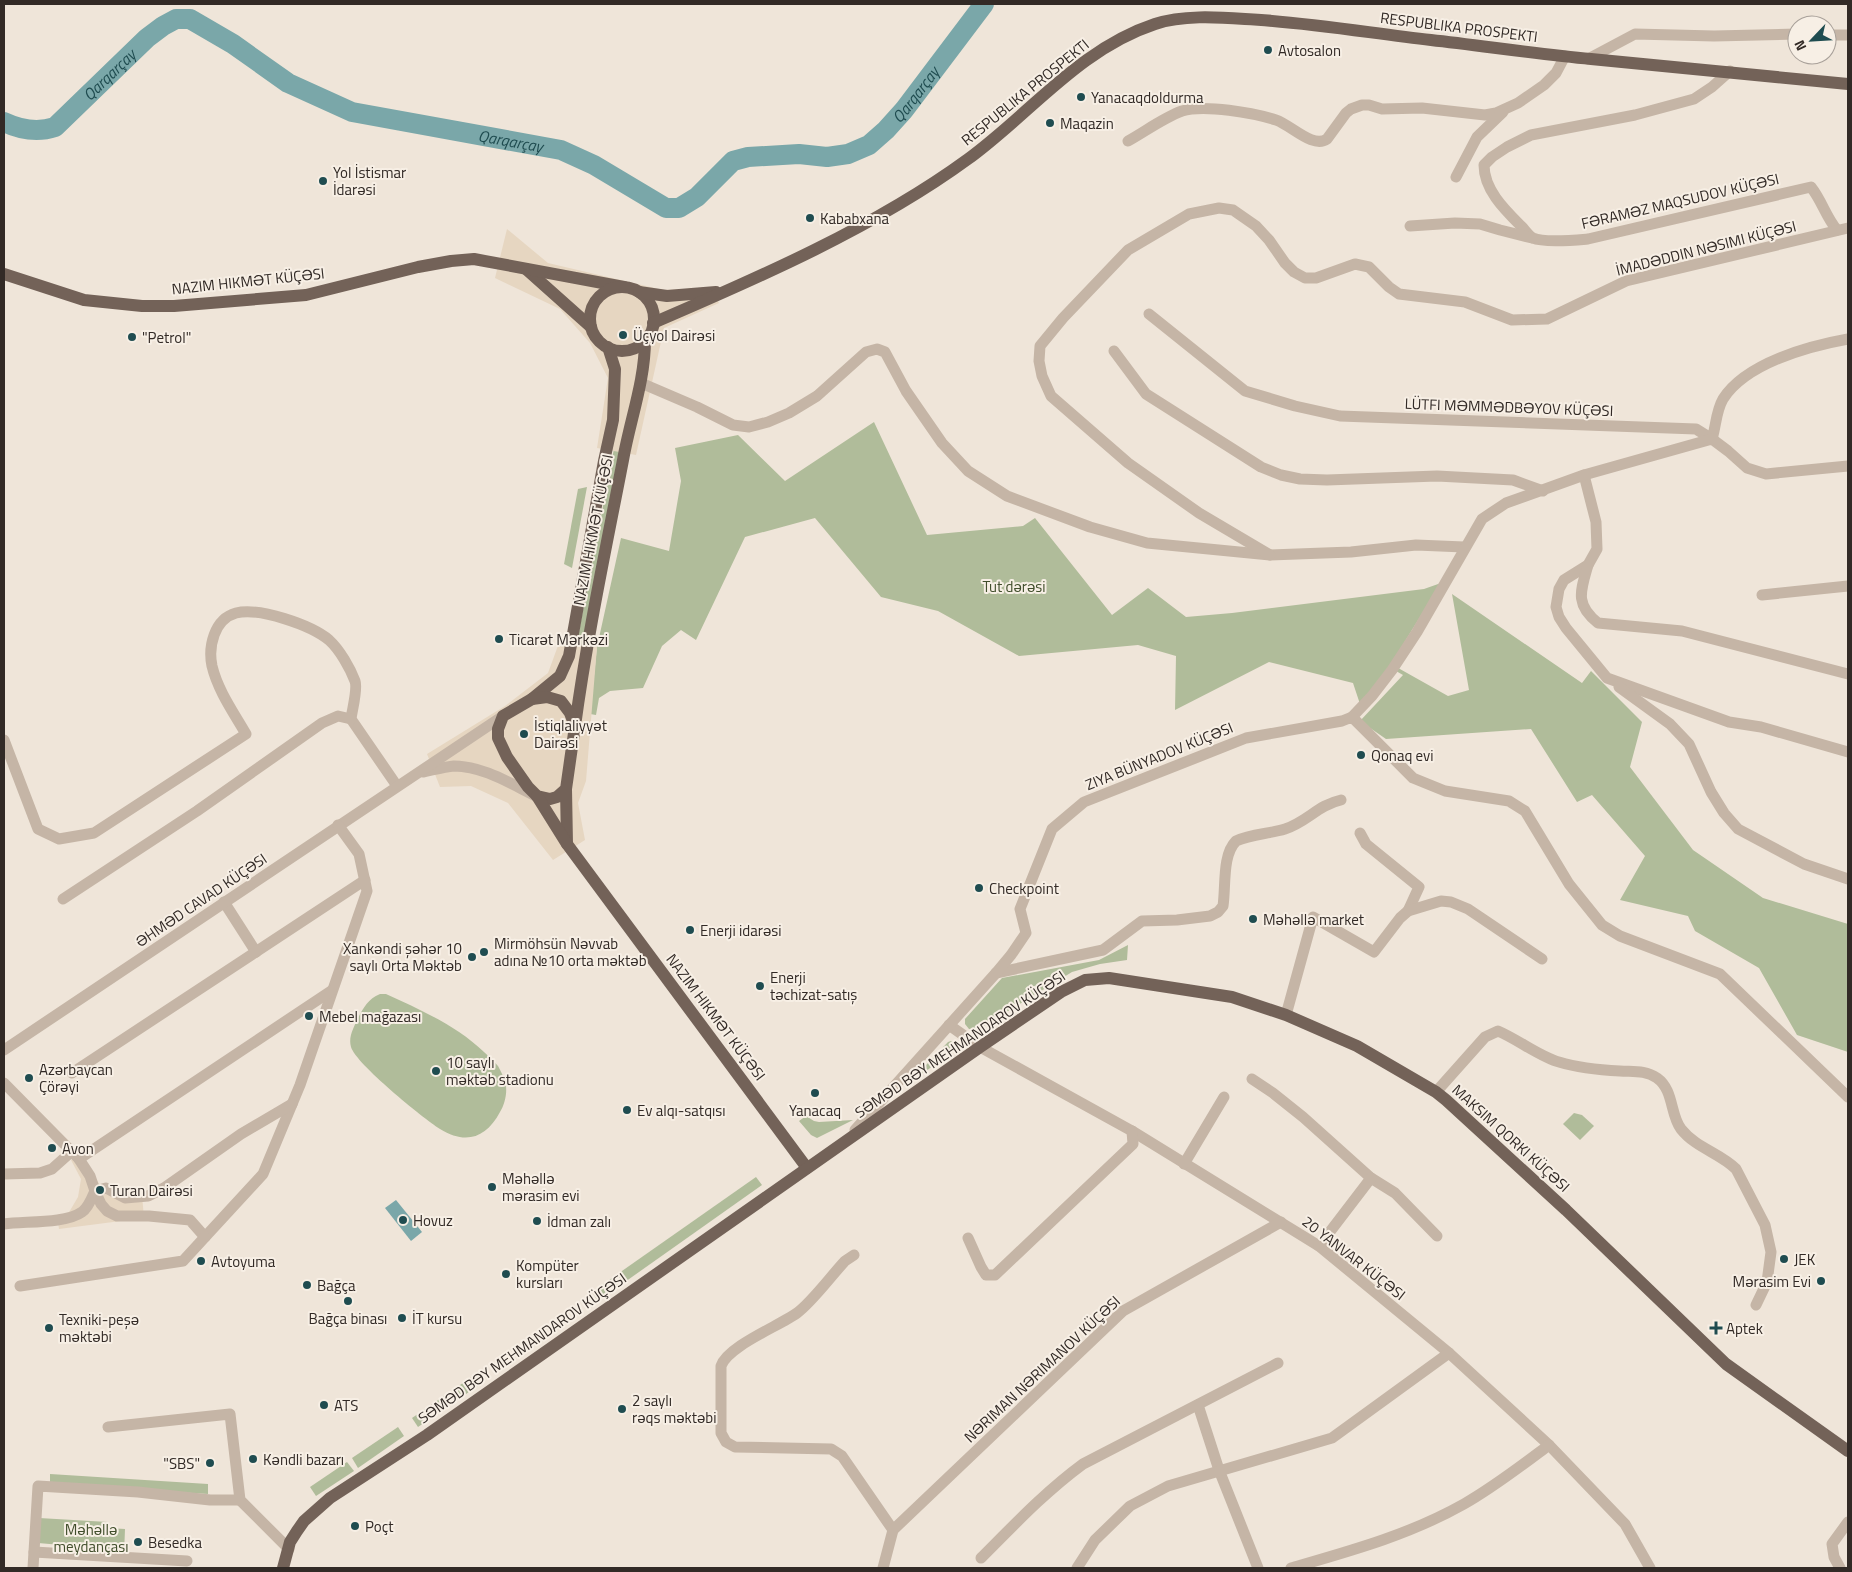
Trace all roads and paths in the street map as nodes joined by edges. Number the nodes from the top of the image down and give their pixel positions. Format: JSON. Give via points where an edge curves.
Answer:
{"nodes":[{"id":1,"x":1787,"y":34,"type":"edge"},
{"id":2,"x":1565,"y":56,"type":"junction"},
{"id":3,"x":1588,"y":59,"type":"junction"},
{"id":4,"x":1730,"y":71,"type":"junction"},
{"id":5,"x":1848,"y":84,"type":"edge"},
{"id":6,"x":1506,"y":109,"type":"junction"},
{"id":7,"x":1128,"y":141,"type":"dead end"},
{"id":8,"x":1456,"y":177,"type":"dead end"},
{"id":9,"x":1410,"y":226,"type":"dead end"},
{"id":10,"x":1843,"y":229,"type":"edge"},
{"id":11,"x":1533,"y":238,"type":"junction"},
{"id":12,"x":526,"y":269,"type":"junction"},
{"id":13,"x":4,"y":274,"type":"edge"},
{"id":14,"x":624,"y":287,"type":"junction"},
{"id":15,"x":639,"y":292,"type":"junction"},
{"id":16,"x":726,"y":292,"type":"junction"},
{"id":17,"x":1149,"y":314,"type":"dead end"},
{"id":18,"x":653,"y":324,"type":"junction"},
{"id":19,"x":591,"y":327,"type":"junction"},
{"id":20,"x":1848,"y":339,"type":"edge"},
{"id":21,"x":645,"y":340,"type":"junction"},
{"id":22,"x":608,"y":347,"type":"junction"},
{"id":23,"x":1114,"y":351,"type":"dead end"},
{"id":24,"x":641,"y":383,"type":"junction"},
{"id":25,"x":1712,"y":439,"type":"junction"},
{"id":26,"x":1848,"y":466,"type":"edge"},
{"id":27,"x":1584,"y":475,"type":"junction"},
{"id":28,"x":1543,"y":491,"type":"junction"},
{"id":29,"x":1464,"y":547,"type":"junction"},
{"id":30,"x":1270,"y":556,"type":"junction"},
{"id":31,"x":1588,"y":565,"type":"junction"},
{"id":32,"x":1848,"y":586,"type":"edge"},
{"id":33,"x":1762,"y":595,"type":"dead end"},
{"id":34,"x":1848,"y":674,"type":"edge"},
{"id":35,"x":1607,"y":678,"type":"junction"},
{"id":36,"x":532,"y":699,"type":"junction"},
{"id":37,"x":503,"y":716,"type":"junction"},
{"id":38,"x":1352,"y":717,"type":"junction"},
{"id":39,"x":351,"y":719,"type":"junction"},
{"id":40,"x":575,"y":726,"type":"junction"},
{"id":41,"x":4,"y":740,"type":"edge"},
{"id":42,"x":1848,"y":752,"type":"edge"},
{"id":43,"x":414,"y":774,"type":"junction"},
{"id":44,"x":397,"y":786,"type":"junction"},
{"id":45,"x":566,"y":788,"type":"junction"},
{"id":46,"x":537,"y":796,"type":"junction"},
{"id":47,"x":1341,"y":800,"type":"dead end"},
{"id":48,"x":338,"y":825,"type":"junction"},
{"id":49,"x":1360,"y":833,"type":"dead end"},
{"id":50,"x":567,"y":844,"type":"junction"},
{"id":51,"x":1848,"y":878,"type":"edge"},
{"id":52,"x":365,"y":880,"type":"junction"},
{"id":53,"x":63,"y":899,"type":"dead end"},
{"id":54,"x":224,"y":902,"type":"junction"},
{"id":55,"x":1408,"y":911,"type":"junction"},
{"id":56,"x":256,"y":952,"type":"junction"},
{"id":57,"x":1542,"y":959,"type":"dead end"},
{"id":58,"x":996,"y":972,"type":"junction"},
{"id":59,"x":1085,"y":980,"type":"joint"},
{"id":60,"x":331,"y":990,"type":"junction"},
{"id":61,"x":1286,"y":1015,"type":"junction"},
{"id":62,"x":949,"y":1025,"type":"junction"},
{"id":63,"x":980,"y":1046,"type":"junction"},
{"id":64,"x":4,"y":1050,"type":"edge"},
{"id":65,"x":72,"y":1073,"type":"dead end"},
{"id":66,"x":1252,"y":1079,"type":"dead end"},
{"id":67,"x":4,"y":1083,"type":"edge"},
{"id":68,"x":1436,"y":1092,"type":"junction"},
{"id":69,"x":1848,"y":1096,"type":"edge"},
{"id":70,"x":1224,"y":1097,"type":"dead end"},
{"id":71,"x":292,"y":1104,"type":"junction"},
{"id":72,"x":1132,"y":1132,"type":"junction"},
{"id":73,"x":849,"y":1140,"type":"junction"},
{"id":74,"x":75,"y":1156,"type":"junction"},
{"id":75,"x":1184,"y":1164,"type":"junction"},
{"id":76,"x":806,"y":1166,"type":"junction"},
{"id":77,"x":4,"y":1174,"type":"edge"},
{"id":78,"x":1371,"y":1178,"type":"junction"},
{"id":79,"x":95,"y":1191,"type":"junction"},
{"id":80,"x":1281,"y":1222,"type":"junction"},
{"id":81,"x":4,"y":1224,"type":"edge"},
{"id":82,"x":1437,"y":1236,"type":"dead end"},
{"id":83,"x":205,"y":1237,"type":"junction"},
{"id":84,"x":968,"y":1238,"type":"dead end"},
{"id":85,"x":1319,"y":1246,"type":"junction"},
{"id":86,"x":854,"y":1255,"type":"dead end"},
{"id":87,"x":20,"y":1286,"type":"dead end"},
{"id":88,"x":1756,"y":1305,"type":"dead end"},
{"id":89,"x":1449,"y":1353,"type":"junction"},
{"id":90,"x":1278,"y":1362,"type":"dead end"},
{"id":91,"x":1198,"y":1405,"type":"junction"},
{"id":92,"x":108,"y":1427,"type":"dead end"},
{"id":93,"x":1549,"y":1445,"type":"junction"},
{"id":94,"x":1848,"y":1451,"type":"edge"},
{"id":95,"x":1219,"y":1470,"type":"junction"},
{"id":96,"x":240,"y":1500,"type":"junction"},
{"id":97,"x":1848,"y":1522,"type":"edge"},
{"id":98,"x":893,"y":1530,"type":"junction"},
{"id":99,"x":1844,"y":1536,"type":"edge"},
{"id":100,"x":289,"y":1549,"type":"junction"},
{"id":101,"x":34,"y":1552,"type":"junction"},
{"id":102,"x":982,"y":1558,"type":"dead end"},
{"id":103,"x":187,"y":1561,"type":"dead end"},
{"id":104,"x":285,"y":1567,"type":"edge"},
{"id":105,"x":33,"y":1568,"type":"edge"},
{"id":106,"x":883,"y":1568,"type":"edge"},
{"id":107,"x":1077,"y":1568,"type":"edge"},
{"id":108,"x":1258,"y":1568,"type":"edge"},
{"id":109,"x":1291,"y":1568,"type":"edge"},
{"id":110,"x":1650,"y":1568,"type":"edge"},
{"id":111,"x":1840,"y":1568,"type":"edge"}],
"edges":[{"from":1,"to":3,"type":"street","via":[[1635,34]]},
{"from":2,"to":3,"type":"main road","name":"RESPUBLIKA PROSPEKTI"},
{"from":2,"to":6,"type":"street","via":[[1556,73],[1544,84]]},
{"from":2,"to":16,"type":"main road","name":"RESPUBLIKA PROSPEKTI","via":[[1282,21],[1221,18],[1158,23],[1132,33],[1089,57],[969,158],[912,197]]},
{"from":3,"to":4,"type":"main road","name":"RESPUBLIKA PROSPEKTI"},
{"from":4,"to":5,"type":"main road","name":"RESPUBLIKA PROSPEKTI"},
{"from":4,"to":11,"type":"street","via":[[1694,99],[1634,115],[1531,135],[1492,157],[1484,165],[1490,189]]},
{"from":6,"to":7,"type":"street","via":[[1485,115],[1362,105],[1351,109],[1327,138],[1316,142],[1276,120],[1202,108],[1183,110]]},
{"from":6,"to":8,"type":"street","via":[[1478,137]]},
{"from":9,"to":11,"type":"street","via":[[1480,224]]},
{"from":10,"to":11,"type":"street","name":"FƏRAMƏZ MAQSUDOV KÜÇƏSI","via":[[1829,220],[1811,187],[1588,239]]},
{"from":10,"to":30,"type":"street","name":"İMADƏDDIN NƏSIMI KÜÇƏSI","via":[[1626,281],[1547,319],[1512,320],[1465,302],[1399,294],[1369,267],[1355,264],[1316,278],[1305,278],[1285,263],[1256,226],[1233,210],[1219,208],[1189,214],[1128,250],[1063,318],[1040,346],[1042,376],[1052,396],[1128,463],[1199,513]]},
{"from":12,"to":13,"type":"main road","name":"NAZIM HIKMƏT KÜÇƏSI","via":[[474,260],[451,261],[306,295],[174,306],[84,300]]},
{"from":12,"to":14,"type":"main road","name":"NAZIM HIKMƏT KÜÇƏSI"},
{"from":12,"to":19,"type":"main road"},
{"from":14,"to":15,"type":"main road"},
{"from":14,"to":19,"type":"main road","via":[[614,288],[597,299],[590,317]]},
{"from":15,"to":16,"type":"main road","via":[[667,296]]},
{"from":15,"to":18,"type":"main road","via":[[651,306]]},
{"from":16,"to":18,"type":"main road","name":"RESPUBLIKA PROSPEKTI"},
{"from":17,"to":25,"type":"street","name":"LÜTFI MƏMMƏDBƏYOV KÜÇƏSI","via":[[1245,391],[1340,416],[1696,429]]},
{"from":18,"to":21,"type":"main road"},
{"from":19,"to":22,"type":"main road","via":[[600,342]]},
{"from":20,"to":25,"type":"street","via":[[1791,354],[1756,369],[1740,380],[1723,400]]},
{"from":21,"to":22,"type":"main road","via":[[628,350]]},
{"from":21,"to":24,"type":"main road","name":"NAZIM HIKMƏT KÜÇƏSI"},
{"from":22,"to":36,"type":"main road","name":"NAZIM HIKMƏT KÜÇƏSI","via":[[615,369],[614,420],[569,656],[560,676]]},
{"from":23,"to":28,"type":"street","via":[[1146,394],[1261,467],[1281,475],[1327,480],[1436,476],[1513,480]]},
{"from":24,"to":30,"type":"street","via":[[733,425],[749,427],[768,422],[817,396],[866,352],[877,349],[885,352],[906,391],[942,443],[968,471],[1007,496],[1090,527],[1147,543]]},
{"from":24,"to":40,"type":"main road","name":"NAZIM HIKMƏT KÜÇƏSI","via":[[623,457]]},
{"from":25,"to":26,"type":"street","name":"LÜTFI MƏMMƏDBƏYOV KÜÇƏSI","via":[[1747,468],[1766,474]]},
{"from":25,"to":27,"type":"street"},
{"from":27,"to":28,"type":"street"},
{"from":27,"to":31,"type":"street","via":[[1596,522],[1597,549]]},
{"from":28,"to":29,"type":"street","via":[[1506,503],[1482,519]]},
{"from":29,"to":30,"type":"street","via":[[1416,546]]},
{"from":29,"to":38,"type":"street","via":[[1392,670]]},
{"from":31,"to":34,"type":"street","via":[[1581,603],[1598,623],[1682,631]]},
{"from":31,"to":35,"type":"street","via":[[1564,580],[1558,589],[1556,607],[1566,628]]},
{"from":32,"to":33,"type":"street"},
{"from":35,"to":42,"type":"street","via":[[1729,722],[1761,727]]},
{"from":35,"to":51,"type":"street","via":[[1670,724],[1689,744],[1720,806],[1738,829],[1804,864]]},
{"from":36,"to":37,"type":"main road"},
{"from":36,"to":40,"type":"main road","via":[[547,697],[561,701]]},
{"from":37,"to":43,"type":"street","name":"ƏHMƏD CAVAD KÜÇƏSI"},
{"from":37,"to":46,"type":"main road","via":[[498,729],[501,746]]},
{"from":38,"to":58,"type":"street","name":"ZIYA BÜNYADOV KÜÇƏSI","via":[[1246,738],[1084,802],[1052,829],[1020,909],[1026,933]]},
{"from":38,"to":69,"type":"street","via":[[1413,778],[1445,790],[1509,801],[1525,811],[1569,884],[1602,925],[1620,936],[1720,974]]},
{"from":39,"to":41,"type":"street","via":[[356,683],[339,651],[328,639],[302,624],[257,612],[236,613],[222,620],[212,638],[212,665],[246,734],[94,833],[59,839],[38,829]]},
{"from":39,"to":44,"type":"street"},
{"from":39,"to":53,"type":"street","via":[[338,716],[322,723],[197,811]]},
{"from":40,"to":45,"type":"main road"},
{"from":43,"to":44,"type":"street","name":"ƏHMƏD CAVAD KÜÇƏSI"},
{"from":43,"to":46,"type":"street","via":[[455,766],[474,769],[488,772]]},
{"from":44,"to":48,"type":"street","name":"ƏHMƏD CAVAD KÜÇƏSI"},
{"from":45,"to":46,"type":"main road","via":[[550,799]]},
{"from":45,"to":50,"type":"main road"},
{"from":46,"to":50,"type":"main road","name":"NAZIM HIKMƏT KÜÇƏSI"},
{"from":47,"to":58,"type":"street","via":[[1323,806],[1286,828],[1236,841],[1230,846],[1223,906],[1210,916],[1142,921],[1103,950]]},
{"from":48,"to":52,"type":"street","via":[[358,854]]},
{"from":48,"to":54,"type":"street","name":"ƏHMƏD CAVAD KÜÇƏSI"},
{"from":49,"to":55,"type":"street","via":[[1366,844],[1419,887]]},
{"from":50,"to":76,"type":"main road","name":"NAZIM HIKMƏT KÜÇƏSI"},
{"from":52,"to":56,"type":"street"},
{"from":52,"to":60,"type":"street","via":[[367,891]]},
{"from":54,"to":56,"type":"street"},
{"from":54,"to":64,"type":"street","name":"ƏHMƏD CAVAD KÜÇƏSI"},
{"from":55,"to":57,"type":"street","via":[[1441,901],[1451,902],[1468,909]]},
{"from":55,"to":61,"type":"street","via":[[1374,952],[1313,918]]},
{"from":56,"to":65,"type":"street"},
{"from":58,"to":62,"type":"street","name":"ZIYA BÜNYADOV KÜÇƏSI"},
{"from":59,"to":61,"type":"main road","name":"MAKSIM QORKI KÜÇƏSI","via":[[1109,978],[1232,997]]},
{"from":59,"to":63,"type":"main road","name":"SƏMƏD BƏY MEHMANDAROV KÜÇƏSI","via":[[1061,992]]},
{"from":60,"to":71,"type":"street"},
{"from":60,"to":74,"type":"street"},
{"from":61,"to":68,"type":"main road","name":"MAKSIM QORKI KÜÇƏSI","via":[[1357,1046]]},
{"from":62,"to":63,"type":"street","name":"20 YANVAR KÜÇƏSI"},
{"from":62,"to":73,"type":"street","name":"ZIYA BÜNYADOV KÜÇƏSI"},
{"from":63,"to":72,"type":"street","name":"20 YANVAR KÜÇƏSI"},
{"from":63,"to":73,"type":"main road","name":"SƏMƏD BƏY MEHMANDAROV KÜÇƏSI"},
{"from":66,"to":78,"type":"street","via":[[1303,1117]]},
{"from":67,"to":74,"type":"street"},
{"from":68,"to":88,"type":"street","via":[[1485,1037],[1498,1031],[1556,1062],[1638,1071],[1659,1079],[1669,1095],[1680,1128],[1696,1144],[1730,1162],[1764,1225],[1771,1252],[1768,1282]]},
{"from":68,"to":94,"type":"main road","name":"MAKSIM QORKI KÜÇƏSI","via":[[1566,1210],[1726,1364]]},
{"from":70,"to":75,"type":"street"},
{"from":71,"to":79,"type":"street","via":[[148,1196],[125,1198],[106,1188]]},
{"from":71,"to":83,"type":"street","via":[[263,1174]]},
{"from":72,"to":75,"type":"street","name":"20 YANVAR KÜÇƏSI"},
{"from":72,"to":84,"type":"street","via":[[1133,1144],[994,1275],[986,1275],[981,1268]]},
{"from":73,"to":76,"type":"main road","name":"SƏMƏD BƏY MEHMANDAROV KÜÇƏSI"},
{"from":74,"to":77,"type":"street","via":[[40,1173]]},
{"from":74,"to":79,"type":"street","via":[[90,1176]]},
{"from":75,"to":80,"type":"street","name":"20 YANVAR KÜÇƏSI"},
{"from":76,"to":100,"type":"main road","name":"SƏMƏD BƏY MEHMANDAROV KÜÇƏSI","via":[[427,1434],[330,1498],[304,1521]]},
{"from":78,"to":82,"type":"street","via":[[1395,1193]]},
{"from":78,"to":85,"type":"street"},
{"from":79,"to":81,"type":"street","via":[[83,1212],[62,1219]]},
{"from":79,"to":83,"type":"street","via":[[100,1204],[117,1216],[190,1220]]},
{"from":80,"to":85,"type":"street","name":"20 YANVAR KÜÇƏSI"},
{"from":80,"to":98,"type":"street","name":"NƏRIMAN NƏRIMANOV KÜÇƏSI","via":[[1123,1311]]},
{"from":83,"to":87,"type":"street","via":[[183,1261]]},
{"from":85,"to":89,"type":"street","name":"20 YANVAR KÜÇƏSI"},
{"from":86,"to":98,"type":"street","via":[[844,1261],[796,1314],[739,1347],[722,1361],[721,1433],[726,1442],[735,1447],[831,1449],[842,1456]]},
{"from":89,"to":93,"type":"street","name":"20 YANVAR KÜÇƏSI"},
{"from":89,"to":95,"type":"street","via":[[1332,1438]]},
{"from":90,"to":91,"type":"street"},
{"from":91,"to":95,"type":"street"},
{"from":91,"to":102,"type":"street","via":[[1082,1464],[1037,1501]]},
{"from":92,"to":96,"type":"street","via":[[230,1414]]},
{"from":93,"to":109,"type":"street","via":[[1490,1488],[1438,1517],[1384,1540]]},
{"from":93,"to":110,"type":"street","name":"20 YANVAR KÜÇƏSI","via":[[1624,1524]]},
{"from":95,"to":107,"type":"street","via":[[1168,1486],[1130,1506],[1095,1540]]},
{"from":95,"to":108,"type":"street"},
{"from":96,"to":100,"type":"street"},
{"from":96,"to":101,"type":"street","via":[[38,1486]]},
{"from":97,"to":99,"type":"street"},
{"from":98,"to":106,"type":"street"},
{"from":99,"to":111,"type":"street","via":[[1832,1544]]},
{"from":100,"to":104,"type":"main road","name":"SƏMƏD BƏY MEHMANDAROV KÜÇƏSI"},
{"from":101,"to":103,"type":"street"},
{"from":101,"to":105,"type":"street"}]}
